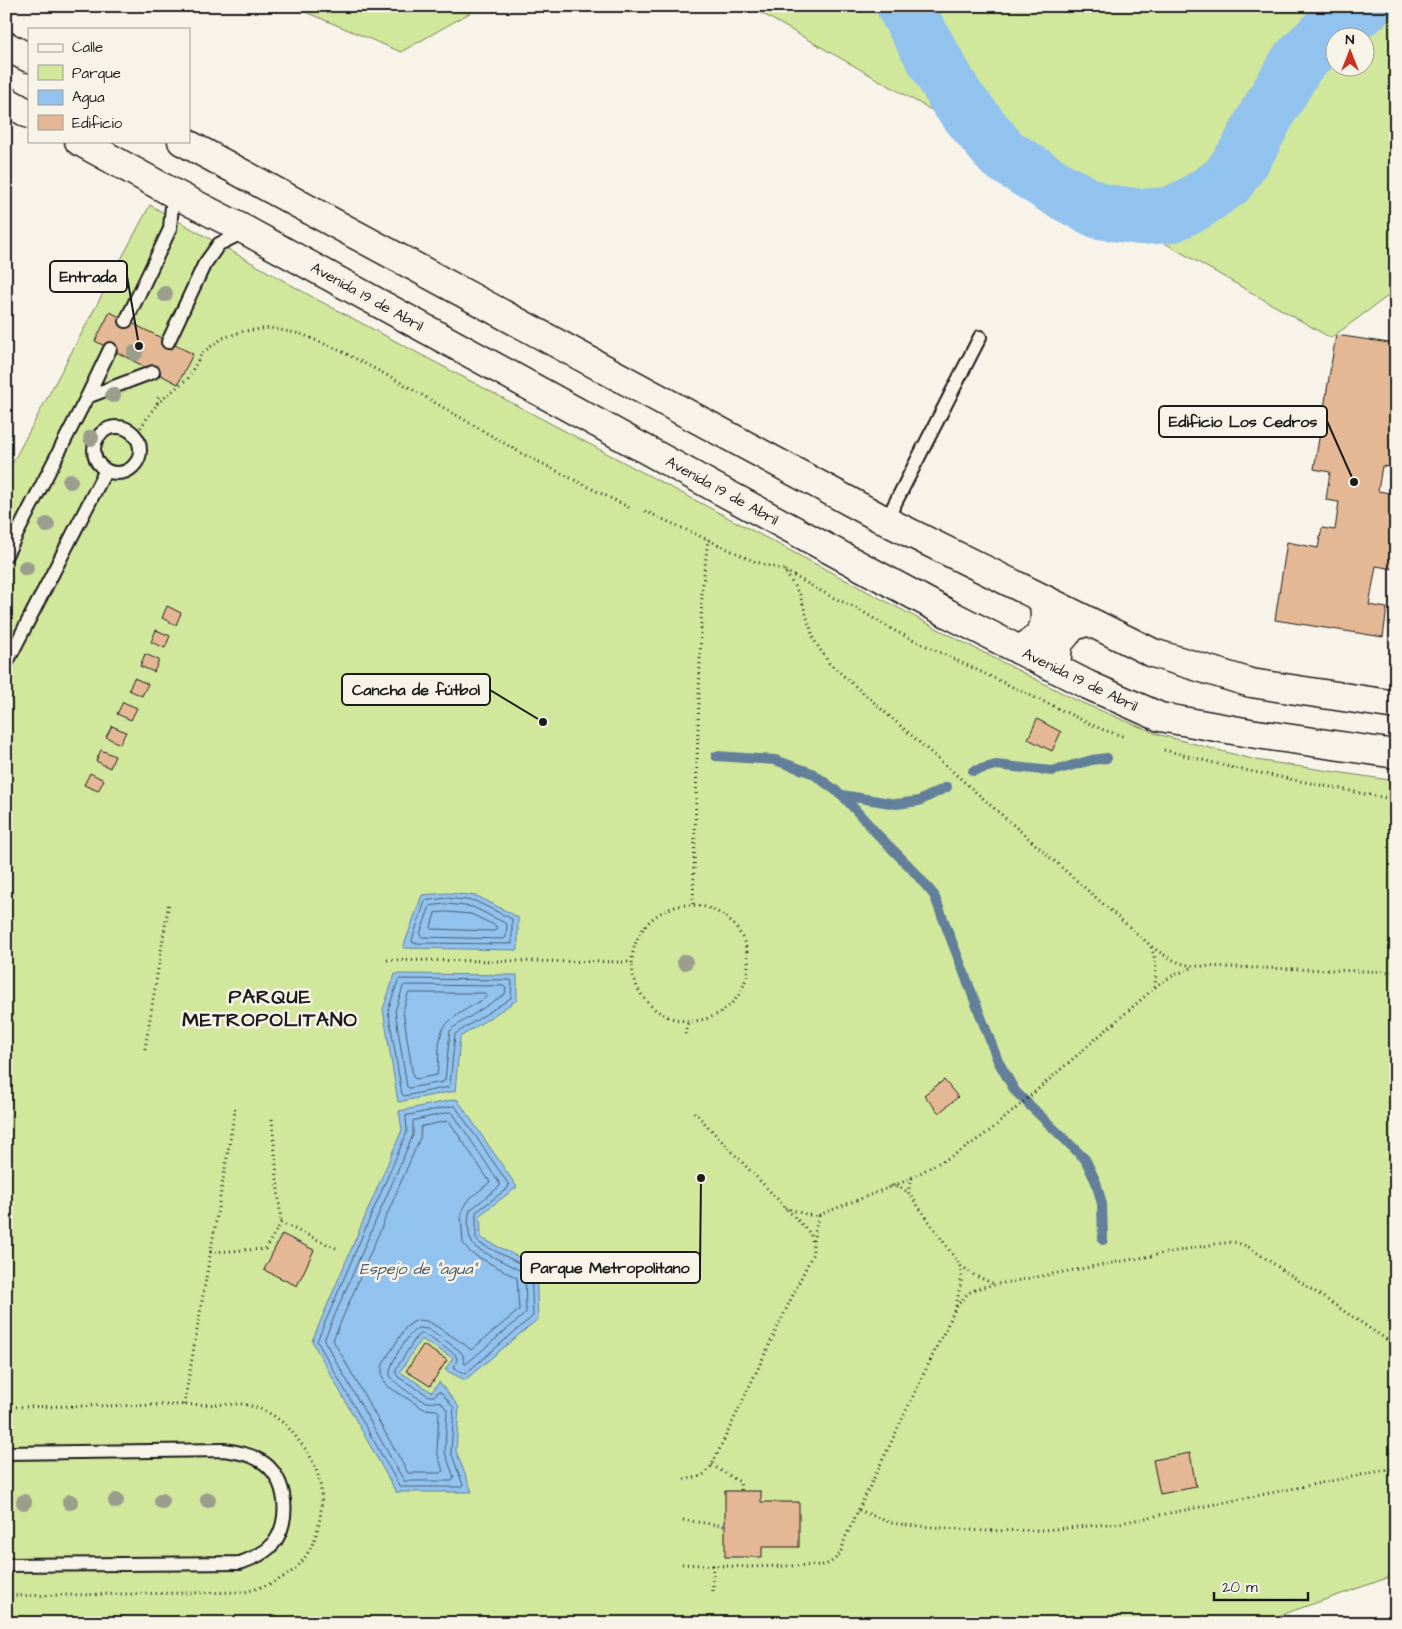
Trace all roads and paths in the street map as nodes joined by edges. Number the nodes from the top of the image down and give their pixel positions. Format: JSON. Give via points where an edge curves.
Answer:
{"nodes":[{"id":1,"x":6,"y":46,"type":"edge"},
{"id":2,"x":28,"y":57,"type":"edge"},
{"id":3,"x":6,"y":101,"type":"edge"},
{"id":4,"x":28,"y":113,"type":"edge"},
{"id":5,"x":81,"y":142,"type":"edge"},
{"id":6,"x":184,"y":142,"type":"edge"},
{"id":7,"x":174,"y":194,"type":"junction"},
{"id":8,"x":247,"y":231,"type":"junction"},
{"id":9,"x":126,"y":320,"type":"dead end"},
{"id":10,"x":980,"y":337,"type":"dead end"},
{"id":11,"x":168,"y":342,"type":"dead end"},
{"id":12,"x":110,"y":349,"type":"dead end"},
{"id":13,"x":153,"y":372,"type":"dead end"},
{"id":14,"x":160,"y":385,"type":"dead end"},
{"id":15,"x":87,"y":396,"type":"junction"},
{"id":16,"x":157,"y":404,"type":"junction"},
{"id":17,"x":135,"y":436,"type":"junction"},
{"id":18,"x":106,"y":470,"type":"junction"},
{"id":19,"x":630,"y":508,"type":"dead end"},
{"id":20,"x":645,"y":510,"type":"dead end"},
{"id":21,"x":886,"y":521,"type":"junction"},
{"id":22,"x":708,"y":539,"type":"junction"},
{"id":23,"x":6,"y":555,"type":"edge"},
{"id":24,"x":1043,"y":598,"type":"junction"},
{"id":25,"x":1088,"y":622,"type":"junction"},
{"id":26,"x":1019,"y":650,"type":"junction"},
{"id":27,"x":6,"y":664,"type":"edge"},
{"id":28,"x":1056,"y":669,"type":"junction"},
{"id":29,"x":1396,"y":705,"type":"edge"},
{"id":30,"x":1396,"y":754,"type":"edge"},
{"id":31,"x":169,"y":902,"type":"dead end"},
{"id":32,"x":693,"y":904,"type":"junction"},
{"id":33,"x":1151,"y":946,"type":"junction"},
{"id":34,"x":387,"y":960,"type":"dead end"},
{"id":35,"x":631,"y":962,"type":"junction"},
{"id":36,"x":1196,"y":966,"type":"junction"},
{"id":37,"x":1396,"y":972,"type":"edge"},
{"id":38,"x":1155,"y":988,"type":"junction"},
{"id":39,"x":688,"y":1022,"type":"junction"},
{"id":40,"x":686,"y":1034,"type":"dead end"},
{"id":41,"x":145,"y":1049,"type":"dead end"},
{"id":42,"x":236,"y":1105,"type":"dead end"},
{"id":43,"x":694,"y":1112,"type":"dead end"},
{"id":44,"x":272,"y":1119,"type":"dead end"},
{"id":45,"x":913,"y":1176,"type":"junction"},
{"id":46,"x":891,"y":1186,"type":"junction"},
{"id":47,"x":909,"y":1193,"type":"junction"},
{"id":48,"x":785,"y":1208,"type":"junction"},
{"id":49,"x":819,"y":1215,"type":"junction"},
{"id":50,"x":282,"y":1223,"type":"junction"},
{"id":51,"x":813,"y":1243,"type":"junction"},
{"id":52,"x":338,"y":1249,"type":"dead end"},
{"id":53,"x":210,"y":1252,"type":"junction"},
{"id":54,"x":960,"y":1266,"type":"junction"},
{"id":55,"x":995,"y":1285,"type":"junction"},
{"id":56,"x":956,"y":1307,"type":"junction"},
{"id":57,"x":1396,"y":1346,"type":"edge"},
{"id":58,"x":184,"y":1406,"type":"junction"},
{"id":59,"x":6,"y":1407,"type":"edge"},
{"id":60,"x":6,"y":1453,"type":"edge"},
{"id":61,"x":712,"y":1465,"type":"junction"},
{"id":62,"x":1396,"y":1468,"type":"edge"},
{"id":63,"x":684,"y":1479,"type":"dead end"},
{"id":64,"x":741,"y":1491,"type":"dead end"},
{"id":65,"x":859,"y":1510,"type":"junction"},
{"id":66,"x":683,"y":1520,"type":"dead end"},
{"id":67,"x":725,"y":1526,"type":"dead end"},
{"id":68,"x":682,"y":1564,"type":"dead end"},
{"id":69,"x":6,"y":1565,"type":"edge"},
{"id":70,"x":713,"y":1565,"type":"junction"},
{"id":71,"x":713,"y":1591,"type":"dead end"},
{"id":72,"x":6,"y":1596,"type":"edge"}],
"edges":[{"from":1,"to":2,"type":"street"},
{"from":3,"to":4,"type":"street"},
{"from":5,"to":7,"type":"street","name":"Avenida 19 de Abril"},
{"from":6,"to":21,"type":"street"},
{"from":7,"to":8,"type":"street","name":"Avenida 19 de Abril"},
{"from":7,"to":9,"type":"lane","via":[[170,229]]},
{"from":8,"to":11,"type":"lane","via":[[219,244],[213,252]]},
{"from":8,"to":26,"type":"street","name":"Avenida 19 de Abril","via":[[724,493]]},
{"from":10,"to":21,"type":"lane"},
{"from":12,"to":15,"type":"lane"},
{"from":13,"to":15,"type":"lane"},
{"from":14,"to":16,"type":"path"},
{"from":15,"to":23,"type":"lane"},
{"from":16,"to":17,"type":"path"},
{"from":16,"to":19,"type":"path","via":[[188,378],[202,353],[223,338],[270,328],[301,334],[339,350],[521,453]]},
{"from":17,"to":18,"type":"lane","via":[[139,455],[134,464],[126,471]]},
{"from":17,"to":18,"type":"lane","via":[[127,429],[117,427],[99,435],[94,444],[94,455]]},
{"from":18,"to":27,"type":"lane"},
{"from":20,"to":22,"type":"path"},
{"from":21,"to":24,"type":"street"},
{"from":22,"to":32,"type":"path","via":[[702,592]]},
{"from":22,"to":33,"type":"path","via":[[756,562],[784,570],[800,595],[814,640],[829,663]]},
{"from":24,"to":25,"type":"street"},
{"from":24,"to":26,"type":"street","via":[[1046,615],[1043,629],[1035,640]]},
{"from":25,"to":28,"type":"street","via":[[1072,627],[1058,644]]},
{"from":25,"to":29,"type":"street","via":[[1153,653],[1252,683]]},
{"from":26,"to":28,"type":"street","name":"Avenida 19 de Abril"},
{"from":28,"to":30,"type":"street","name":"Avenida 19 de Abril","via":[[1160,717]]},
{"from":31,"to":41,"type":"path"},
{"from":32,"to":35,"type":"path","via":[[669,907],[650,920],[636,939]]},
{"from":32,"to":39,"type":"path","via":[[718,910],[738,928],[749,952],[748,978],[735,1002],[714,1017]]},
{"from":33,"to":36,"type":"path","via":[[1169,959]]},
{"from":33,"to":38,"type":"path","via":[[1156,967]]},
{"from":34,"to":35,"type":"path"},
{"from":35,"to":39,"type":"path","via":[[635,984],[648,1004],[666,1017]]},
{"from":36,"to":37,"type":"path"},
{"from":36,"to":38,"type":"path"},
{"from":38,"to":45,"type":"path","via":[[991,1130],[961,1151]]},
{"from":39,"to":40,"type":"path"},
{"from":42,"to":53,"type":"path"},
{"from":43,"to":48,"type":"path"},
{"from":44,"to":50,"type":"path"},
{"from":45,"to":46,"type":"path"},
{"from":45,"to":47,"type":"path"},
{"from":46,"to":47,"type":"path"},
{"from":46,"to":49,"type":"path"},
{"from":47,"to":54,"type":"path"},
{"from":48,"to":49,"type":"path","via":[[808,1216]]},
{"from":48,"to":51,"type":"path","via":[[810,1233]]},
{"from":49,"to":51,"type":"path"},
{"from":50,"to":52,"type":"path"},
{"from":50,"to":53,"type":"path","via":[[265,1249]]},
{"from":51,"to":61,"type":"path","via":[[810,1261]]},
{"from":53,"to":58,"type":"path"},
{"from":54,"to":55,"type":"path"},
{"from":54,"to":56,"type":"path","via":[[962,1277]]},
{"from":55,"to":56,"type":"path","via":[[968,1293]]},
{"from":55,"to":57,"type":"path","via":[[1234,1242],[1247,1246]]},
{"from":56,"to":65,"type":"path"},
{"from":58,"to":59,"type":"path"},
{"from":58,"to":72,"type":"path","via":[[243,1404],[256,1408],[279,1419],[304,1447],[317,1472],[321,1509],[316,1534],[298,1565],[270,1585],[245,1592]]},
{"from":60,"to":69,"type":"lane","via":[[224,1450],[246,1454],[263,1462],[275,1474],[285,1512],[282,1528],[274,1543],[261,1555],[240,1563]]},
{"from":61,"to":63,"type":"path","via":[[706,1474]]},
{"from":61,"to":64,"type":"path","via":[[740,1482]]},
{"from":62,"to":65,"type":"path","via":[[1120,1523],[1044,1530],[984,1532],[906,1525],[890,1523]]},
{"from":65,"to":70,"type":"path","via":[[840,1554],[825,1565]]},
{"from":66,"to":67,"type":"path"},
{"from":68,"to":70,"type":"path"},
{"from":70,"to":71,"type":"path"}]}
